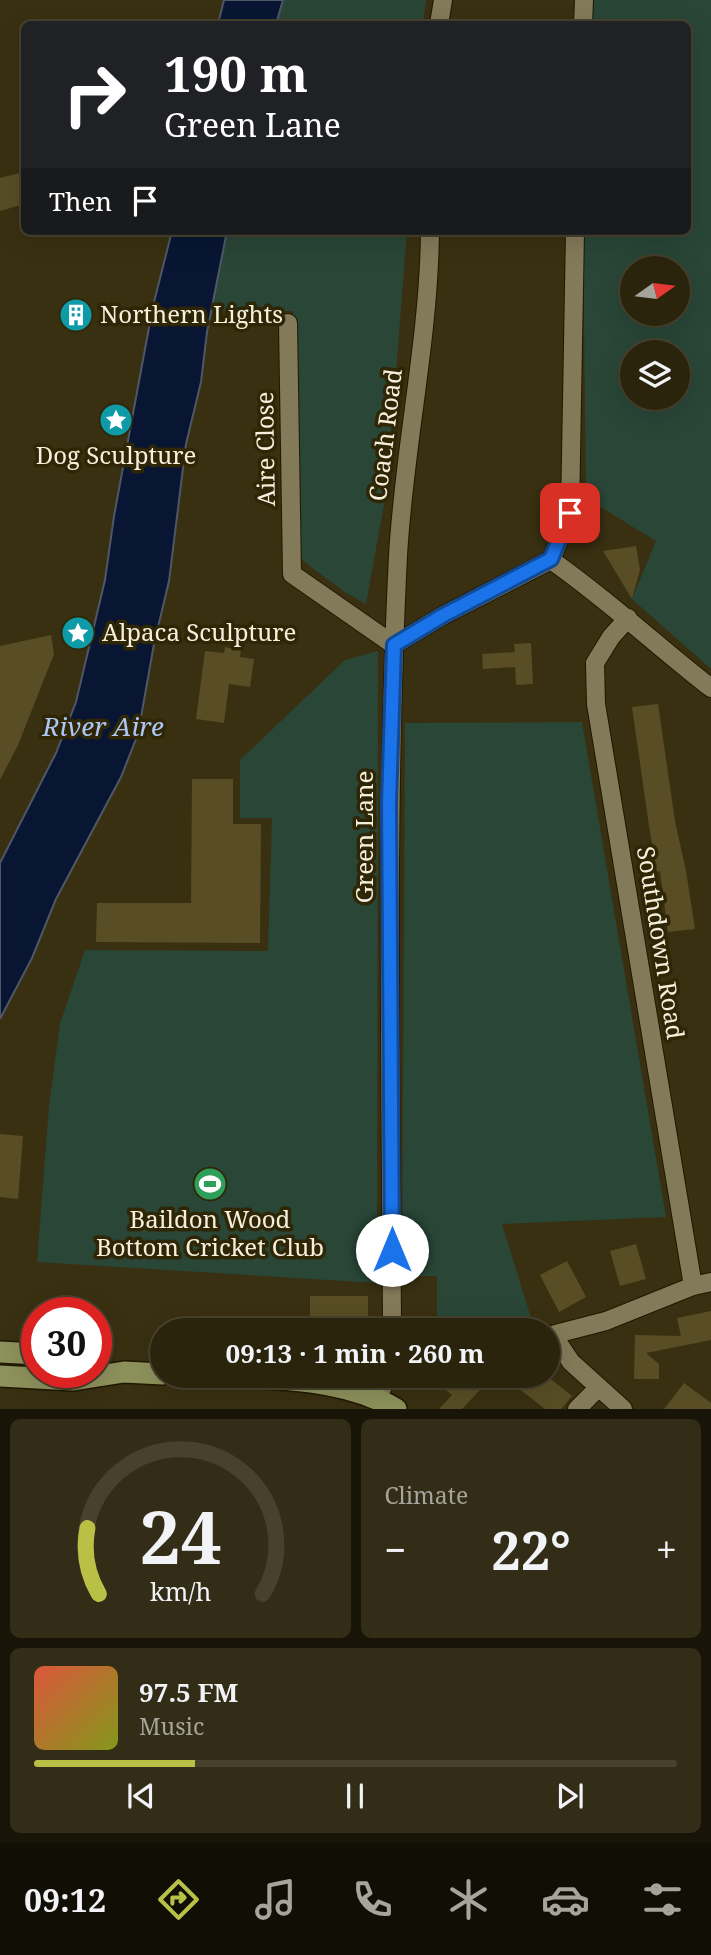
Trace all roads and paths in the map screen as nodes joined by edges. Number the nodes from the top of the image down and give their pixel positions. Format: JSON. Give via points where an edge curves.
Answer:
{"nodes":[{"id":1,"x":443,"y":0,"type":"edge"},
{"id":2,"x":584,"y":0,"type":"edge"},
{"id":3,"x":440,"y":21,"type":"edge"},
{"id":4,"x":583,"y":21,"type":"edge"},
{"id":5,"x":430,"y":235,"type":"edge"},
{"id":6,"x":575,"y":235,"type":"edge"},
{"id":7,"x":288,"y":323,"type":"dead end"},
{"id":8,"x":551,"y":559,"type":"junction"},
{"id":9,"x":628,"y":618,"type":"junction"},
{"id":10,"x":394,"y":645,"type":"junction"},
{"id":11,"x":711,"y":688,"type":"edge"},
{"id":12,"x":711,"y":1282,"type":"edge"},
{"id":13,"x":693,"y":1286,"type":"junction"},
{"id":14,"x":392,"y":1318,"type":"edge"},
{"id":15,"x":560,"y":1333,"type":"edge"},
{"id":16,"x":560,"y":1348,"type":"edge"},
{"id":17,"x":0,"y":1352,"type":"edge"},
{"id":18,"x":21,"y":1353,"type":"edge"},
{"id":19,"x":112,"y":1369,"type":"edge"},
{"id":20,"x":124,"y":1372,"type":"junction"},
{"id":21,"x":150,"y":1373,"type":"edge"},
{"id":22,"x":0,"y":1376,"type":"edge"},
{"id":23,"x":347,"y":1388,"type":"edge"},
{"id":24,"x":598,"y":1388,"type":"junction"},
{"id":25,"x":387,"y":1403,"type":"edge"},
{"id":26,"x":577,"y":1409,"type":"edge"},
{"id":27,"x":623,"y":1409,"type":"edge"}],
"edges":[{"from":1,"to":3,"type":"street"},
{"from":2,"to":4,"type":"street"},
{"from":5,"to":10,"type":"street","name":"Coach Road","via":[[426,313],[403,494]]},
{"from":6,"to":8,"type":"street","via":[[570,513]]},
{"from":7,"to":10,"type":"street","name":"Aire Close","via":[[292,574]]},
{"from":8,"to":9,"type":"street"},
{"from":8,"to":10,"type":"street"},
{"from":9,"to":11,"type":"street"},
{"from":9,"to":13,"type":"street","name":"Southdown Road","via":[[595,663],[596,704]]},
{"from":10,"to":14,"type":"street","name":"Green Lane","via":[[389,811]]},
{"from":12,"to":13,"type":"street"},
{"from":13,"to":15,"type":"street","via":[[606,1321]]},
{"from":16,"to":24,"type":"street"},
{"from":17,"to":18,"type":"main road"},
{"from":19,"to":20,"type":"main road"},
{"from":20,"to":21,"type":"main road"},
{"from":20,"to":22,"type":"main road","via":[[74,1380]]},
{"from":23,"to":25,"type":"main road"},
{"from":24,"to":26,"type":"street"},
{"from":24,"to":27,"type":"street"}]}
